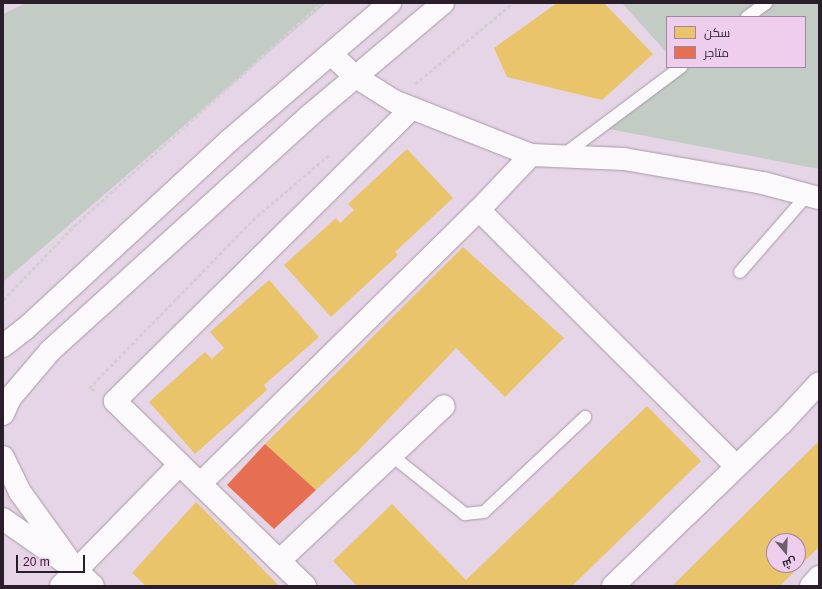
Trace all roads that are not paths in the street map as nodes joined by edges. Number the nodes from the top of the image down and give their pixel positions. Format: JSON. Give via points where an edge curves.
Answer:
{"nodes":[{"id":1,"x":390,"y":3,"type":"edge"},
{"id":2,"x":443,"y":3,"type":"edge"},
{"id":3,"x":766,"y":3,"type":"edge"},
{"id":4,"x":748,"y":16,"type":"edge"},
{"id":5,"x":332,"y":55,"type":"junction"},
{"id":6,"x":680,"y":68,"type":"edge"},
{"id":7,"x":356,"y":77,"type":"junction"},
{"id":8,"x":411,"y":109,"type":"junction"},
{"id":9,"x":531,"y":155,"type":"junction"},
{"id":10,"x":561,"y":156,"type":"junction"},
{"id":11,"x":813,"y":196,"type":"edge"},
{"id":12,"x":479,"y":210,"type":"junction"},
{"id":13,"x":740,"y":272,"type":"dead end"},
{"id":14,"x":3,"y":346,"type":"edge"},
{"id":15,"x":819,"y":383,"type":"edge"},
{"id":16,"x":444,"y":406,"type":"dead end"},
{"id":17,"x":3,"y":414,"type":"edge"},
{"id":18,"x":585,"y":417,"type":"dead end"},
{"id":19,"x":391,"y":455,"type":"junction"},
{"id":20,"x":3,"y":457,"type":"edge"},
{"id":21,"x":180,"y":464,"type":"junction"},
{"id":22,"x":736,"y":466,"type":"junction"},
{"id":23,"x":200,"y":484,"type":"junction"},
{"id":24,"x":3,"y":519,"type":"edge"},
{"id":25,"x":279,"y":561,"type":"junction"},
{"id":26,"x":76,"y":570,"type":"junction"},
{"id":27,"x":819,"y":577,"type":"edge"},
{"id":28,"x":61,"y":586,"type":"edge"},
{"id":29,"x":93,"y":586,"type":"edge"},
{"id":30,"x":305,"y":586,"type":"edge"},
{"id":31,"x":613,"y":586,"type":"edge"},
{"id":32,"x":811,"y":586,"type":"edge"}],
"edges":[{"from":1,"to":5,"type":"main road"},
{"from":2,"to":7,"type":"main road"},
{"from":3,"to":4,"type":"lane"},
{"from":5,"to":7,"type":"main road"},
{"from":5,"to":14,"type":"main road","via":[[230,140],[25,330]]},
{"from":6,"to":10,"type":"lane"},
{"from":7,"to":8,"type":"main road"},
{"from":7,"to":17,"type":"main road","via":[[309,116],[50,351],[10,398]]},
{"from":8,"to":9,"type":"main road"},
{"from":8,"to":21,"type":"main road","via":[[115,401]]},
{"from":9,"to":10,"type":"main road"},
{"from":9,"to":12,"type":"main road"},
{"from":10,"to":11,"type":"main road","via":[[624,159],[763,183]]},
{"from":11,"to":13,"type":"lane"},
{"from":12,"to":22,"type":"main road"},
{"from":12,"to":23,"type":"main road"},
{"from":15,"to":22,"type":"main road"},
{"from":16,"to":19,"type":"main road"},
{"from":18,"to":19,"type":"lane","via":[[484,512],[465,514]]},
{"from":19,"to":25,"type":"main road"},
{"from":20,"to":26,"type":"main road","via":[[24,497]]},
{"from":21,"to":23,"type":"main road"},
{"from":21,"to":26,"type":"main road"},
{"from":22,"to":31,"type":"main road"},
{"from":23,"to":25,"type":"main road"},
{"from":24,"to":26,"type":"main road"},
{"from":25,"to":30,"type":"main road"},
{"from":26,"to":28,"type":"main road"},
{"from":26,"to":29,"type":"main road"},
{"from":27,"to":32,"type":"main road"}]}
